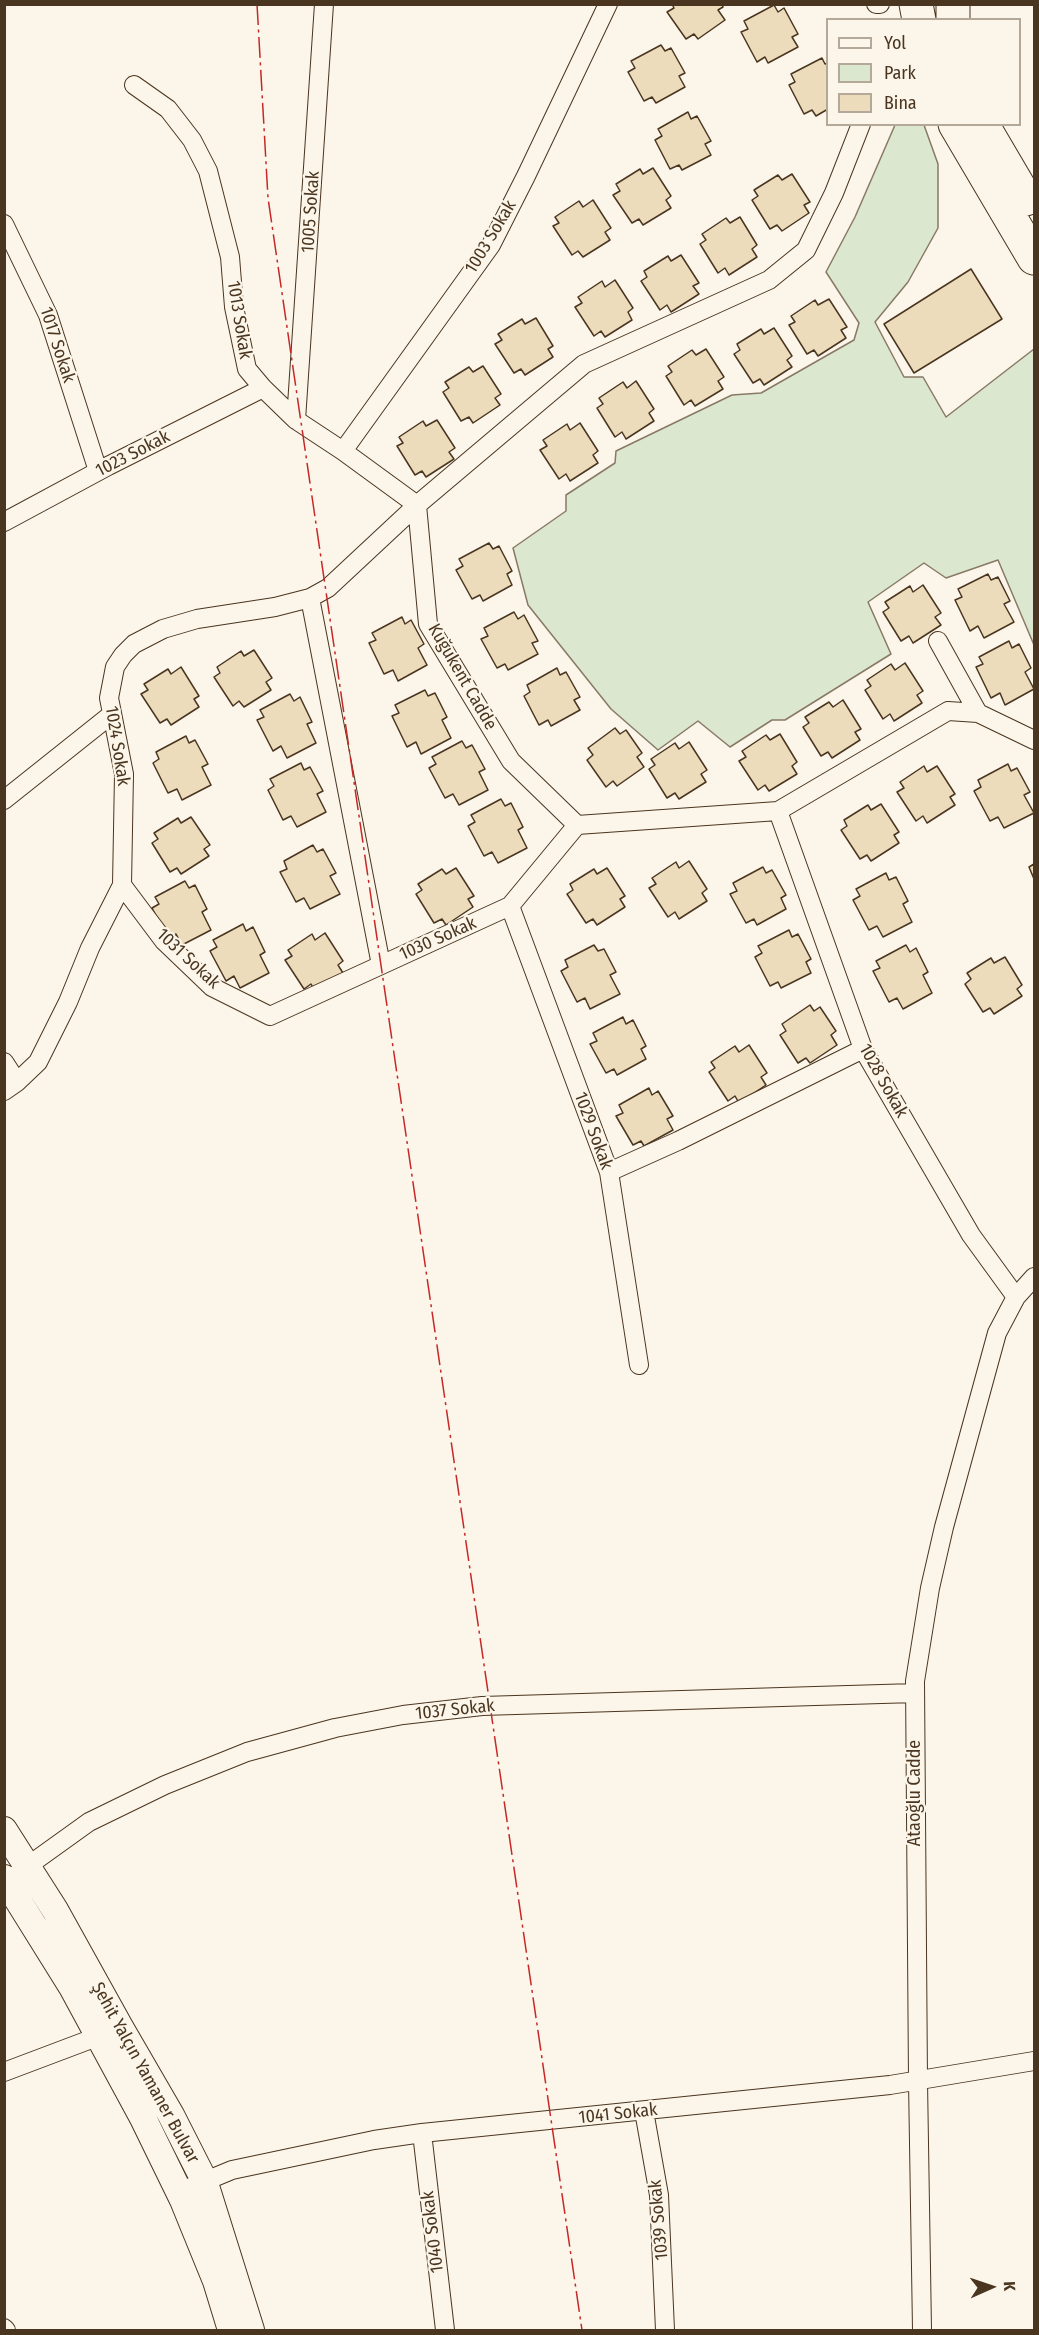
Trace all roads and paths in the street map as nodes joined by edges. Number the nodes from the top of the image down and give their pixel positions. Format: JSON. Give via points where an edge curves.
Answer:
{"nodes":[{"id":1,"x":324,"y":4,"type":"edge"},
{"id":2,"x":608,"y":4,"type":"edge"},
{"id":3,"x":876,"y":4,"type":"edge"},
{"id":4,"x":880,"y":4,"type":"edge"},
{"id":5,"x":915,"y":4,"type":"edge"},
{"id":6,"x":908,"y":18,"type":"edge"},
{"id":7,"x":134,"y":85,"type":"dead end"},
{"id":8,"x":860,"y":126,"type":"edge"},
{"id":9,"x":956,"y":126,"type":"edge"},
{"id":10,"x":983,"y":126,"type":"edge"},
{"id":11,"x":1035,"y":214,"type":"edge"},
{"id":12,"x":4,"y":224,"type":"edge"},
{"id":13,"x":1035,"y":258,"type":"edge"},
{"id":14,"x":263,"y":388,"type":"junction"},
{"id":15,"x":296,"y":420,"type":"junction"},
{"id":16,"x":343,"y":451,"type":"junction"},
{"id":17,"x":98,"y":471,"type":"junction"},
{"id":18,"x":417,"y":505,"type":"junction"},
{"id":19,"x":4,"y":522,"type":"edge"},
{"id":20,"x":310,"y":598,"type":"junction"},
{"id":21,"x":938,"y":641,"type":"dead end"},
{"id":22,"x":978,"y":713,"type":"junction"},
{"id":23,"x":112,"y":714,"type":"junction"},
{"id":24,"x":1035,"y":740,"type":"edge"},
{"id":25,"x":4,"y":800,"type":"edge"},
{"id":26,"x":777,"y":811,"type":"junction"},
{"id":27,"x":577,"y":825,"type":"junction"},
{"id":28,"x":122,"y":885,"type":"junction"},
{"id":29,"x":510,"y":906,"type":"junction"},
{"id":30,"x":381,"y":965,"type":"junction"},
{"id":31,"x":270,"y":1016,"type":"joint"},
{"id":32,"x":863,"y":1049,"type":"junction"},
{"id":33,"x":4,"y":1062,"type":"edge"},
{"id":34,"x":11,"y":1086,"type":"edge"},
{"id":35,"x":609,"y":1172,"type":"junction"},
{"id":36,"x":1035,"y":1277,"type":"edge"},
{"id":37,"x":1016,"y":1297,"type":"junction"},
{"id":38,"x":639,"y":1365,"type":"dead end"},
{"id":39,"x":915,"y":1693,"type":"junction"},
{"id":40,"x":4,"y":1830,"type":"edge"},
{"id":41,"x":28,"y":1867,"type":"junction"},
{"id":42,"x":5,"y":1879,"type":"edge"},
{"id":43,"x":110,"y":2033,"type":"junction"},
{"id":44,"x":1035,"y":2061,"type":"edge"},
{"id":45,"x":4,"y":2072,"type":"edge"},
{"id":46,"x":918,"y":2081,"type":"junction"},
{"id":47,"x":644,"y":2111,"type":"junction"},
{"id":48,"x":422,"y":2133,"type":"junction"},
{"id":49,"x":204,"y":2180,"type":"junction"},
{"id":50,"x":179,"y":2192,"type":"junction"},
{"id":51,"x":231,"y":2331,"type":"edge"},
{"id":52,"x":251,"y":2331,"type":"edge"},
{"id":53,"x":445,"y":2331,"type":"edge"},
{"id":54,"x":665,"y":2331,"type":"edge"},
{"id":55,"x":922,"y":2331,"type":"edge"}],
"edges":[{"from":1,"to":15,"type":"street","name":"1005 Sokak"},
{"from":2,"to":16,"type":"street","name":"1003 Sokak","via":[[490,245]]},
{"from":3,"to":4,"type":"street"},
{"from":5,"to":6,"type":"street"},
{"from":7,"to":14,"type":"street","name":"1013 Sokak","via":[[168,109],[192,140],[208,171],[230,257],[234,307],[247,369]]},
{"from":8,"to":18,"type":"street","via":[[806,250],[769,280],[584,364]]},
{"from":9,"to":13,"type":"highway"},
{"from":10,"to":11,"type":"highway"},
{"from":12,"to":17,"type":"street","name":"1017 Sokak","via":[[48,315]]},
{"from":14,"to":15,"type":"street","name":"1013 Sokak"},
{"from":14,"to":17,"type":"street","name":"1023 Sokak"},
{"from":15,"to":16,"type":"street","name":"1013 Sokak"},
{"from":16,"to":18,"type":"street","name":"1013 Sokak"},
{"from":17,"to":19,"type":"street","name":"1023 Sokak"},
{"from":18,"to":20,"type":"street","name":"1024 Sokak","via":[[328,588]]},
{"from":18,"to":27,"type":"street","name":"Kuğukent Cadde","via":[[428,624],[511,761]]},
{"from":20,"to":23,"type":"street","name":"1024 Sokak","via":[[197,619],[163,629],[134,644],[115,667],[109,698]]},
{"from":20,"to":30,"type":"street"},
{"from":21,"to":22,"type":"street"},
{"from":22,"to":24,"type":"street"},
{"from":22,"to":26,"type":"street","via":[[948,711]]},
{"from":23,"to":25,"type":"street"},
{"from":23,"to":28,"type":"street","name":"1024 Sokak","via":[[124,774]]},
{"from":26,"to":27,"type":"street"},
{"from":26,"to":32,"type":"street","name":"1028 Sokak"},
{"from":27,"to":29,"type":"street","name":"1030 Sokak"},
{"from":28,"to":31,"type":"street","name":"1031 Sokak","via":[[164,941],[212,987]]},
{"from":28,"to":34,"type":"street","name":"1024 Sokak","via":[[38,1062]]},
{"from":29,"to":30,"type":"street","name":"1030 Sokak"},
{"from":29,"to":35,"type":"street","name":"1029 Sokak"},
{"from":30,"to":31,"type":"street","name":"1030 Sokak"},
{"from":32,"to":35,"type":"street"},
{"from":32,"to":37,"type":"street","name":"1028 Sokak","via":[[971,1235]]},
{"from":33,"to":34,"type":"street"},
{"from":35,"to":38,"type":"street","name":"1029 Sokak"},
{"from":36,"to":37,"type":"street","name":"Ataoğlu Cadde"},
{"from":37,"to":39,"type":"street","name":"Ataoğlu Cadde","via":[[997,1333],[944,1527],[930,1588]]},
{"from":39,"to":41,"type":"street","name":"1037 Sokak","via":[[482,1706],[403,1715],[247,1752],[165,1785],[89,1822]]},
{"from":39,"to":46,"type":"street","name":"Ataoğlu Cadde"},
{"from":40,"to":41,"type":"street","name":"Şehit Yalçın Yamaner Bulvar"},
{"from":41,"to":42,"type":"street","name":"1037 Sokak"},
{"from":41,"to":43,"type":"street","name":"Şehit Yalçın Yamaner Bulvar","via":[[56,1910]]},
{"from":42,"to":43,"type":"street","via":[[72,1987]]},
{"from":43,"to":45,"type":"street"},
{"from":43,"to":49,"type":"street","name":"Şehit Yalçın Yamaner Bulvar","via":[[171,2115]]},
{"from":43,"to":50,"type":"street","via":[[143,2118]]},
{"from":44,"to":46,"type":"street","name":"1041 Sokak"},
{"from":46,"to":47,"type":"street","name":"1041 Sokak"},
{"from":46,"to":55,"type":"street","name":"Ataoğlu Cadde"},
{"from":47,"to":48,"type":"street","name":"1041 Sokak"},
{"from":47,"to":54,"type":"street","name":"1039 Sokak","via":[[658,2195]]},
{"from":48,"to":49,"type":"street","name":"1041 Sokak","via":[[232,2170]]},
{"from":48,"to":53,"type":"street","name":"1040 Sokak"},
{"from":49,"to":50,"type":"street","name":"1041 Sokak"},
{"from":49,"to":52,"type":"street","name":"Şehit Yalçın Yamaner Bulvar"},
{"from":50,"to":51,"type":"street","via":[[216,2281]]}]}
